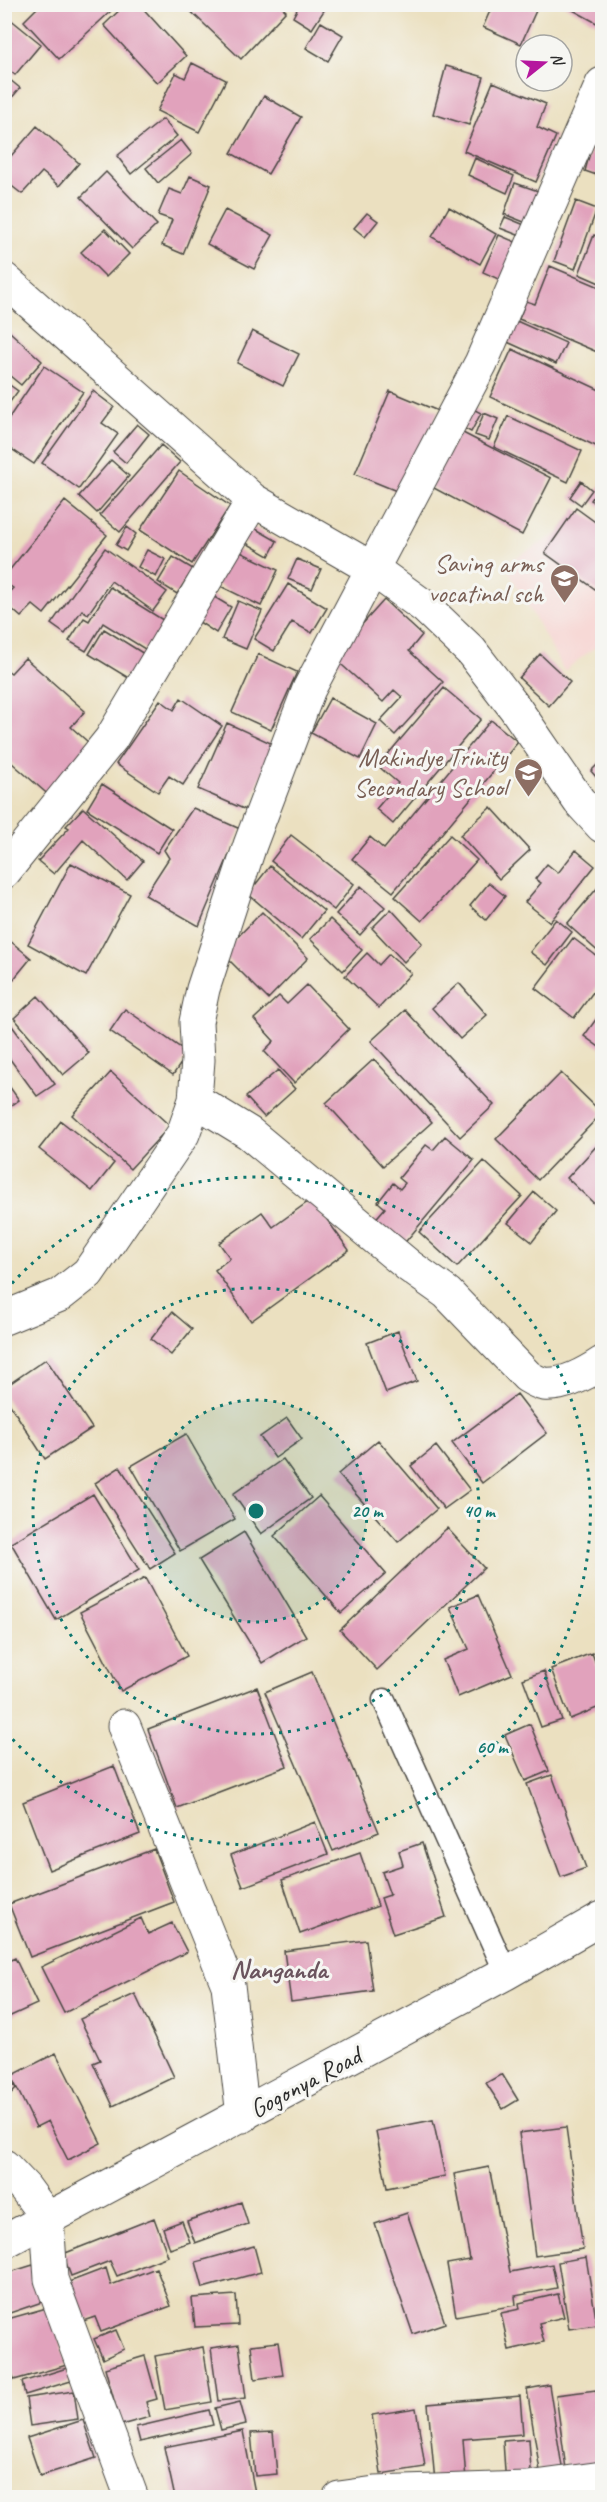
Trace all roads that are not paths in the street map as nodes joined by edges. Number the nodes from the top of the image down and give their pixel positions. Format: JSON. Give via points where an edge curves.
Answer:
{"nodes":[{"id":1,"x":603,"y":84,"type":"edge"},
{"id":2,"x":4,"y":279,"type":"edge"},
{"id":3,"x":253,"y":500,"type":"junction"},
{"id":4,"x":371,"y":568,"type":"junction"},
{"id":5,"x":603,"y":826,"type":"edge"},
{"id":6,"x":4,"y":872,"type":"edge"},
{"id":7,"x":195,"y":1100,"type":"junction"},
{"id":8,"x":4,"y":1318,"type":"edge"},
{"id":9,"x":603,"y":1363,"type":"edge"},
{"id":10,"x":384,"y":1701,"type":"dead end"},
{"id":11,"x":124,"y":1726,"type":"dead end"},
{"id":12,"x":603,"y":1918,"type":"edge"},
{"id":13,"x":506,"y":1974,"type":"junction"},
{"id":14,"x":243,"y":2116,"type":"junction"},
{"id":15,"x":4,"y":2166,"type":"edge"},
{"id":16,"x":47,"y":2218,"type":"junction"},
{"id":17,"x":4,"y":2242,"type":"edge"},
{"id":18,"x":603,"y":2478,"type":"edge"},
{"id":19,"x":132,"y":2498,"type":"edge"},
{"id":20,"x":339,"y":2498,"type":"edge"}],
"edges":[{"from":1,"to":4,"type":"street","via":[[481,363]]},
{"from":2,"to":3,"type":"street"},
{"from":3,"to":4,"type":"street"},
{"from":3,"to":6,"type":"street","via":[[111,739]]},
{"from":4,"to":5,"type":"street","via":[[425,607],[471,651],[579,801]]},
{"from":4,"to":7,"type":"street","via":[[309,689],[250,845],[203,989],[196,1022]]},
{"from":7,"to":8,"type":"street","via":[[183,1134],[88,1273],[60,1295]]},
{"from":7,"to":9,"type":"street","via":[[249,1133],[447,1293],[527,1376],[543,1384],[557,1383]]},
{"from":10,"to":13,"type":"lane"},
{"from":11,"to":14,"type":"street","via":[[228,1985]]},
{"from":12,"to":13,"type":"street","name":"Gogonya Road"},
{"from":13,"to":14,"type":"street","name":"Gogonya Road"},
{"from":14,"to":16,"type":"street","name":"Gogonya Road"},
{"from":15,"to":16,"type":"street"},
{"from":16,"to":17,"type":"street","name":"Gogonya Road"},
{"from":16,"to":19,"type":"street","via":[[51,2280]]},
{"from":18,"to":20,"type":"street","via":[[528,2488],[375,2493]]}]}
